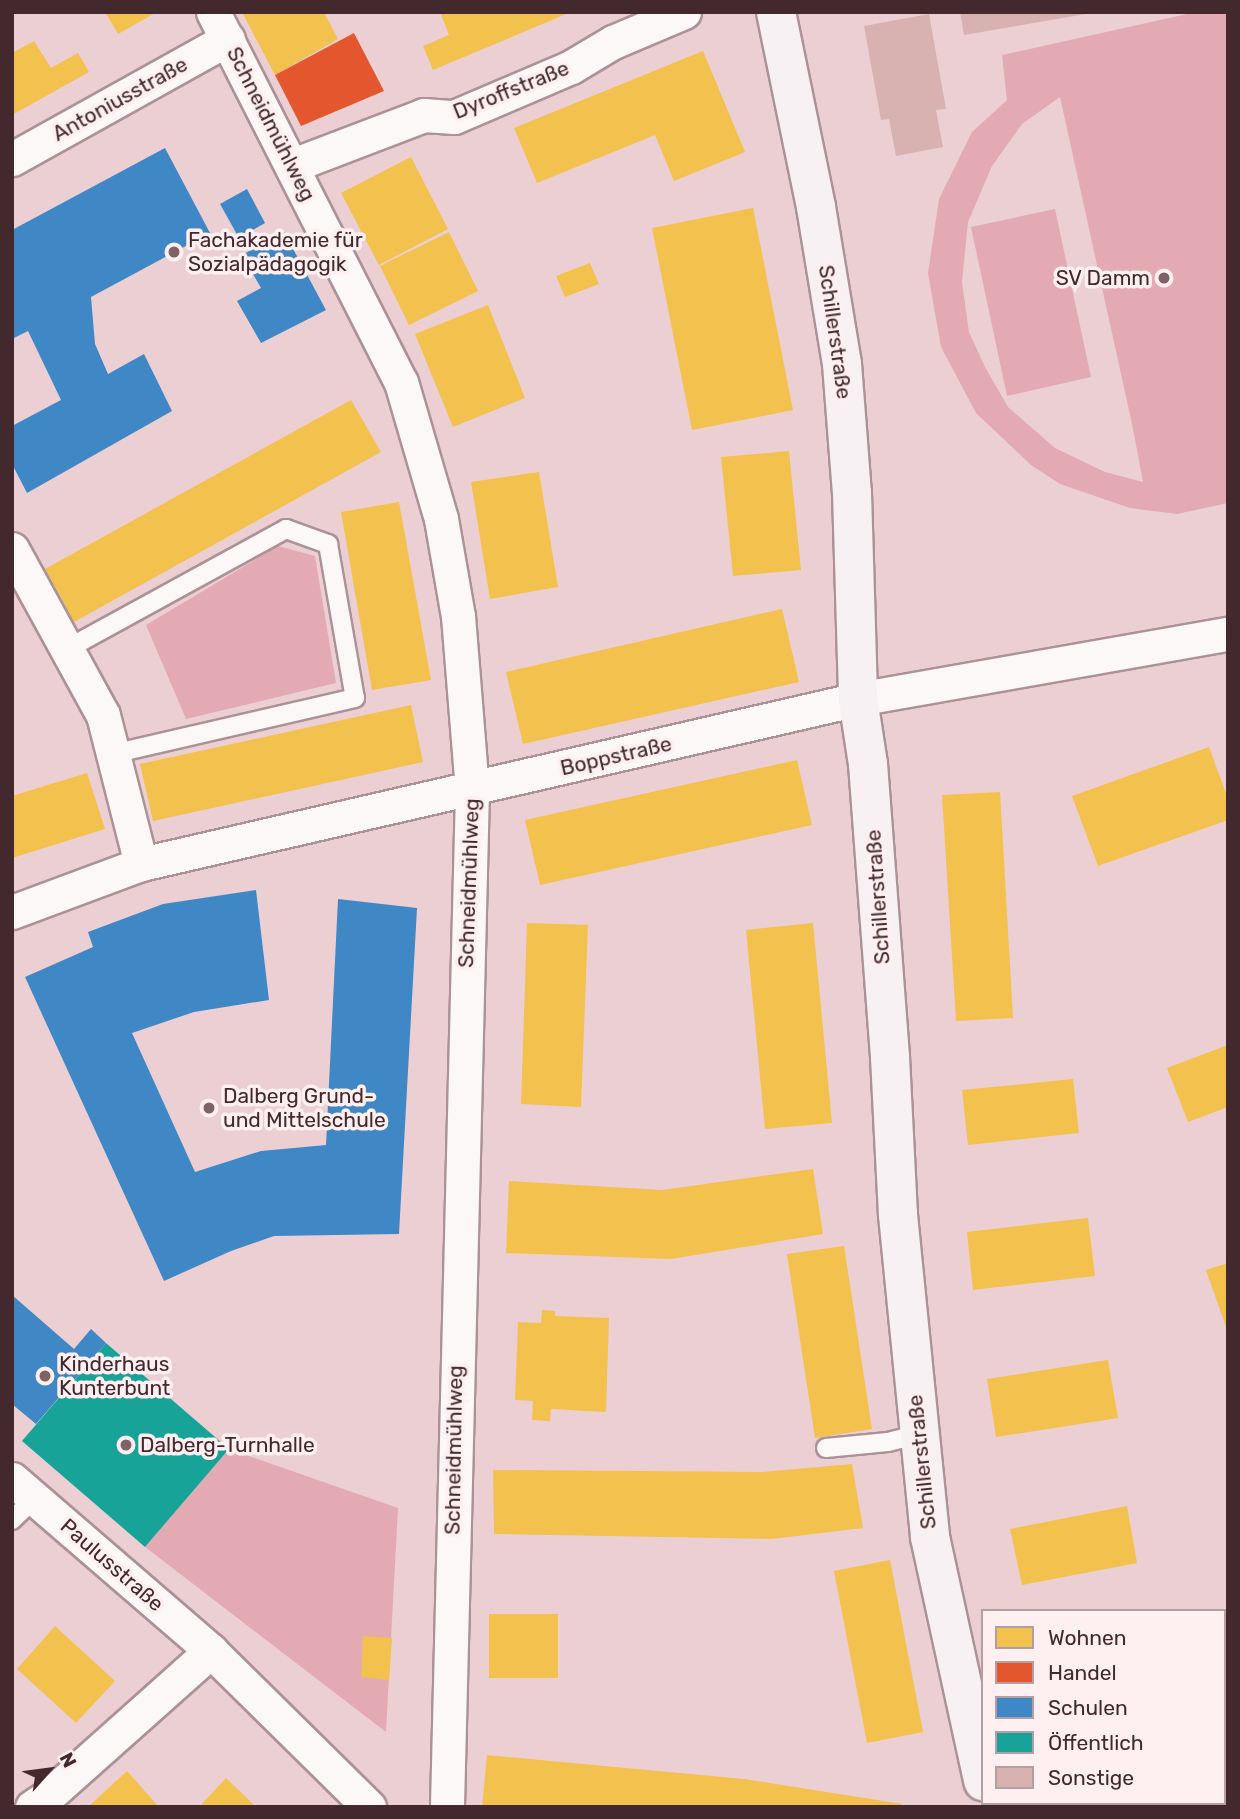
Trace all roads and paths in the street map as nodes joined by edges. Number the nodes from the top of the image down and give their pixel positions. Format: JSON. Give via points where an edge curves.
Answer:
{"nodes":[{"id":1,"x":684,"y":12,"type":"edge"},
{"id":2,"x":776,"y":12,"type":"edge"},
{"id":3,"x":220,"y":25,"type":"edge"},
{"id":4,"x":12,"y":159,"type":"edge"},
{"id":5,"x":293,"y":165,"type":"junction"},
{"id":6,"x":12,"y":549,"type":"edge"},
{"id":7,"x":1228,"y":634,"type":"edge"},
{"id":8,"x":67,"y":649,"type":"junction"},
{"id":9,"x":858,"y":699,"type":"junction"},
{"id":10,"x":113,"y":754,"type":"junction"},
{"id":11,"x":472,"y":790,"type":"junction"},
{"id":12,"x":141,"y":864,"type":"junction"},
{"id":13,"x":12,"y":912,"type":"edge"},
{"id":14,"x":920,"y":1434,"type":"junction"},
{"id":15,"x":826,"y":1448,"type":"dead end"},
{"id":16,"x":20,"y":1499,"type":"edge"},
{"id":17,"x":211,"y":1651,"type":"junction"},
{"id":18,"x":981,"y":1772,"type":"edge"},
{"id":19,"x":32,"y":1807,"type":"edge"},
{"id":20,"x":369,"y":1807,"type":"edge"},
{"id":21,"x":446,"y":1807,"type":"edge"}],
"edges":[{"from":1,"to":5,"type":"street","name":"Dyroffstraße","via":[[454,117],[424,115]]},
{"from":2,"to":9,"type":"main road","name":"Schillerstraße","via":[[842,364],[852,493]]},
{"from":3,"to":4,"type":"street","name":"Antoniusstraße"},
{"from":3,"to":5,"type":"street","name":"Schneidmühlweg"},
{"from":5,"to":11,"type":"street","name":"Schneidmühlweg","via":[[401,382],[425,458],[458,616]]},
{"from":6,"to":8,"type":"street"},
{"from":7,"to":9,"type":"street","name":"Boppstraße"},
{"from":8,"to":10,"type":"street","via":[[103,715]]},
{"from":8,"to":10,"type":"lane","via":[[286,529],[328,544],[355,698]]},
{"from":9,"to":11,"type":"street","name":"Boppstraße"},
{"from":9,"to":14,"type":"main road","name":"Schillerstraße","via":[[868,764],[898,1215]]},
{"from":10,"to":12,"type":"street"},
{"from":11,"to":12,"type":"street","name":"Boppstraße"},
{"from":11,"to":21,"type":"street","name":"Schneidmühlweg"},
{"from":12,"to":13,"type":"street","name":"Boppstraße"},
{"from":14,"to":15,"type":"lane"},
{"from":14,"to":18,"type":"main road","name":"Schillerstraße","via":[[931,1550]]},
{"from":16,"to":17,"type":"street","name":"Paulusstraße"},
{"from":17,"to":19,"type":"street"},
{"from":17,"to":20,"type":"street","name":"Paulusstraße"}]}
